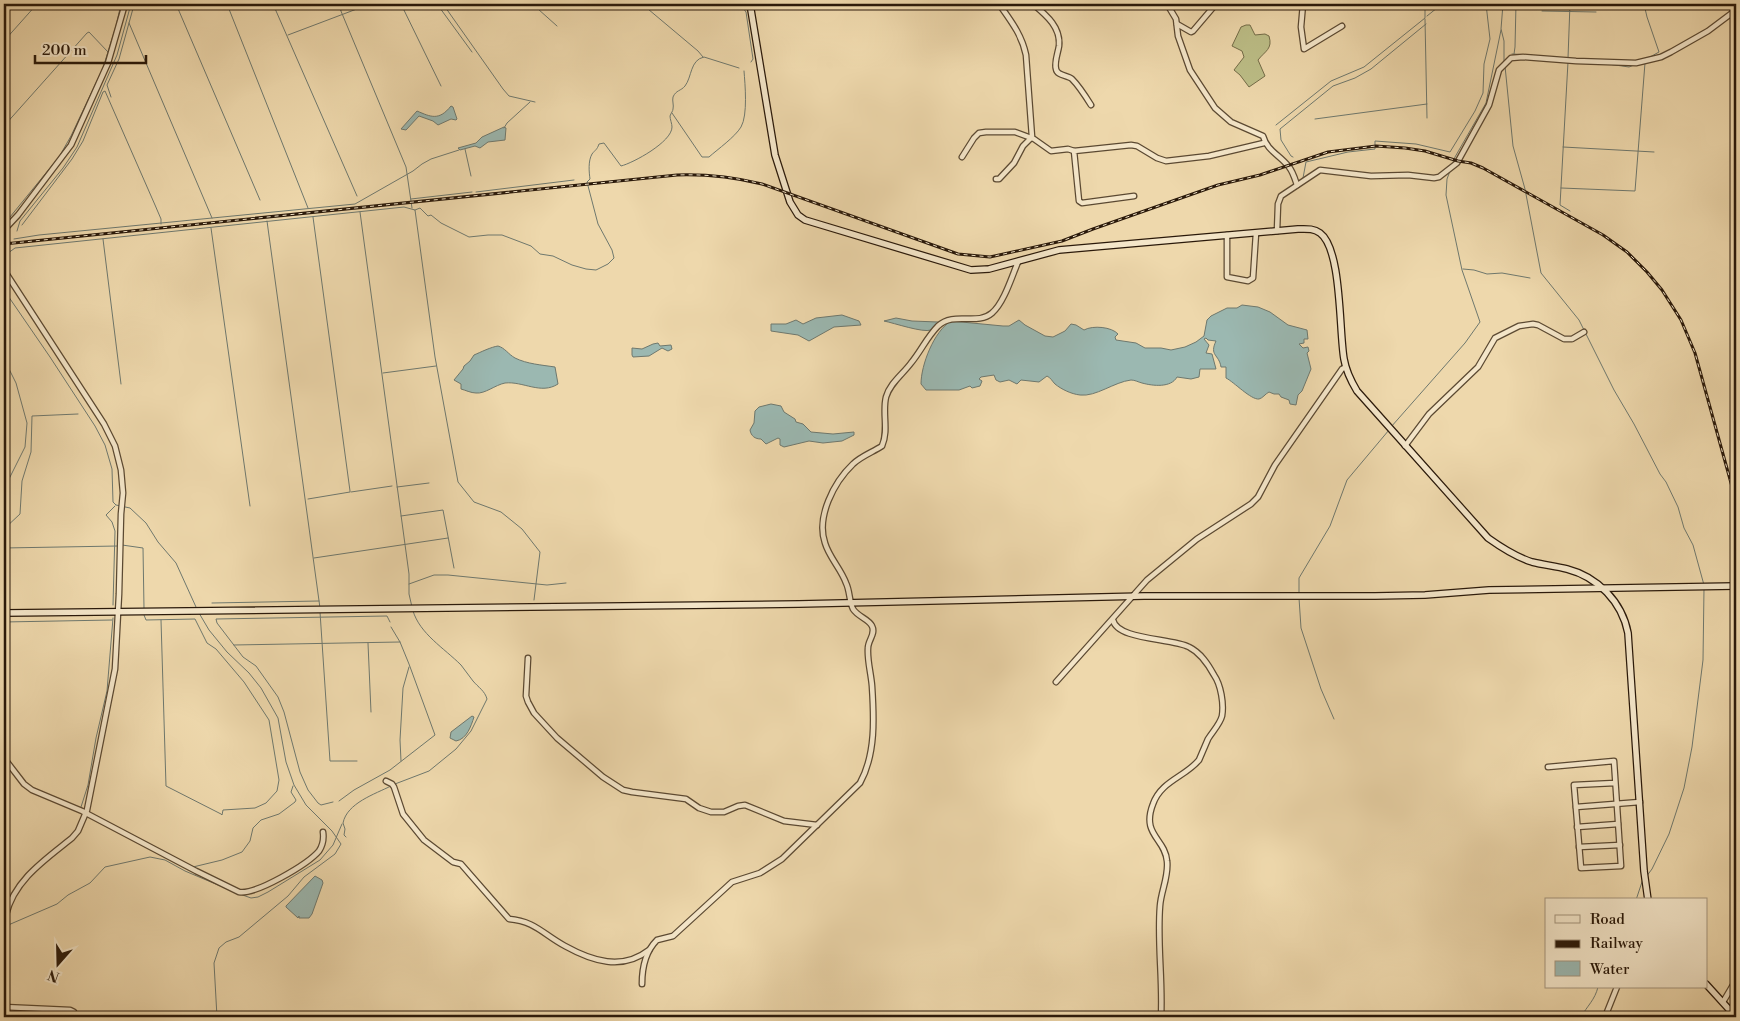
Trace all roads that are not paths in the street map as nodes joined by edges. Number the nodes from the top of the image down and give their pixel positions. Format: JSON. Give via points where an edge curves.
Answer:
{"nodes":[{"id":1,"x":125,"y":4,"type":"edge"},
{"id":2,"x":750,"y":4,"type":"edge"},
{"id":3,"x":1000,"y":4,"type":"edge"},
{"id":4,"x":1033,"y":4,"type":"edge"},
{"id":5,"x":1167,"y":4,"type":"edge"},
{"id":6,"x":1216,"y":4,"type":"edge"},
{"id":7,"x":1303,"y":4,"type":"edge"},
{"id":8,"x":1736,"y":10,"type":"edge"},
{"id":9,"x":1177,"y":24,"type":"junction"},
{"id":10,"x":1342,"y":26,"type":"dead end"},
{"id":11,"x":1091,"y":105,"type":"dead end"},
{"id":12,"x":1031,"y":138,"type":"junction"},
{"id":13,"x":1264,"y":143,"type":"junction"},
{"id":14,"x":1074,"y":151,"type":"junction"},
{"id":15,"x":962,"y":156,"type":"dead end"},
{"id":16,"x":996,"y":179,"type":"dead end"},
{"id":17,"x":1297,"y":186,"type":"junction"},
{"id":18,"x":1134,"y":196,"type":"dead end"},
{"id":19,"x":4,"y":230,"type":"edge"},
{"id":20,"x":1277,"y":231,"type":"junction"},
{"id":21,"x":1256,"y":233,"type":"junction"},
{"id":22,"x":1227,"y":235,"type":"junction"},
{"id":23,"x":1018,"y":262,"type":"junction"},
{"id":24,"x":4,"y":270,"type":"edge"},
{"id":25,"x":1584,"y":332,"type":"dead end"},
{"id":26,"x":1346,"y":366,"type":"junction"},
{"id":27,"x":1405,"y":446,"type":"junction"},
{"id":28,"x":1736,"y":586,"type":"edge"},
{"id":29,"x":1603,"y":588,"type":"junction"},
{"id":30,"x":1131,"y":596,"type":"junction"},
{"id":31,"x":851,"y":603,"type":"junction"},
{"id":32,"x":118,"y":612,"type":"junction"},
{"id":33,"x":4,"y":614,"type":"edge"},
{"id":34,"x":1113,"y":620,"type":"junction"},
{"id":35,"x":528,"y":658,"type":"dead end"},
{"id":36,"x":1056,"y":682,"type":"dead end"},
{"id":37,"x":4,"y":758,"type":"edge"},
{"id":38,"x":1548,"y":767,"type":"dead end"},
{"id":39,"x":386,"y":781,"type":"dead end"},
{"id":40,"x":1616,"y":783,"type":"junction"},
{"id":41,"x":1640,"y":802,"type":"junction"},
{"id":42,"x":1617,"y":804,"type":"junction"},
{"id":43,"x":1576,"y":807,"type":"junction"},
{"id":44,"x":86,"y":813,"type":"junction"},
{"id":45,"x":1618,"y":824,"type":"junction"},
{"id":46,"x":817,"y":825,"type":"junction"},
{"id":47,"x":1577,"y":827,"type":"junction"},
{"id":48,"x":324,"y":832,"type":"dead end"},
{"id":49,"x":1620,"y":845,"type":"junction"},
{"id":50,"x":1579,"y":847,"type":"junction"},
{"id":51,"x":1648,"y":898,"type":"edge"},
{"id":52,"x":650,"y":949,"type":"junction"},
{"id":53,"x":4,"y":980,"type":"edge"},
{"id":54,"x":1736,"y":980,"type":"edge"},
{"id":55,"x":642,"y":984,"type":"dead end"},
{"id":56,"x":1708,"y":986,"type":"edge"},
{"id":57,"x":1617,"y":988,"type":"edge"},
{"id":58,"x":1723,"y":1002,"type":"junction"},
{"id":59,"x":4,"y":1007,"type":"edge"},
{"id":60,"x":1734,"y":1016,"type":"edge"},
{"id":61,"x":76,"y":1017,"type":"edge"},
{"id":62,"x":1161,"y":1017,"type":"edge"},
{"id":63,"x":1604,"y":1017,"type":"edge"}],
"edges":[{"from":1,"to":19,"type":"street","via":[[108,63],[71,145]]},
{"from":2,"to":23,"type":"main road","via":[[775,155],[790,202],[798,215],[814,223],[971,270]]},
{"from":3,"to":12,"type":"street","via":[[1024,46]]},
{"from":4,"to":11,"type":"street","via":[[1058,33],[1057,72],[1073,80]]},
{"from":5,"to":9,"type":"street"},
{"from":6,"to":9,"type":"street","via":[[1193,31]]},
{"from":7,"to":10,"type":"street","via":[[1301,27],[1304,49]]},
{"from":8,"to":17,"type":"street","via":[[1671,52],[1636,63],[1512,58],[1499,70],[1489,106],[1457,162],[1439,177],[1371,176],[1320,170]]},
{"from":9,"to":13,"type":"street","via":[[1190,70],[1215,108],[1231,122],[1263,136]]},
{"from":12,"to":14,"type":"street","via":[[1051,151]]},
{"from":12,"to":15,"type":"street","via":[[1015,132],[979,134]]},
{"from":12,"to":16,"type":"street","via":[[1014,163]]},
{"from":13,"to":14,"type":"street","via":[[1209,156],[1166,161],[1131,145]]},
{"from":13,"to":17,"type":"street","via":[[1289,167]]},
{"from":14,"to":18,"type":"street","via":[[1079,201]]},
{"from":17,"to":20,"type":"street","via":[[1281,196]]},
{"from":20,"to":21,"type":"main road"},
{"from":20,"to":26,"type":"main road","via":[[1310,228],[1319,232],[1328,243],[1335,267]]},
{"from":21,"to":22,"type":"main road"},
{"from":21,"to":22,"type":"street","via":[[1252,278],[1248,281],[1227,277]]},
{"from":22,"to":23,"type":"main road","via":[[1059,250]]},
{"from":23,"to":31,"type":"street","via":[[992,313],[982,318],[946,320],[930,336],[888,391],[882,446],[854,464],[835,488],[823,519],[823,537],[848,585]]},
{"from":24,"to":32,"type":"street","via":[[115,446],[123,488]]},
{"from":25,"to":27,"type":"street","via":[[1572,340],[1564,339],[1532,324],[1519,326],[1495,338],[1478,366],[1429,414]]},
{"from":26,"to":27,"type":"main road","via":[[1357,391]]},
{"from":26,"to":30,"type":"street","via":[[1275,464],[1258,497],[1197,539]]},
{"from":27,"to":29,"type":"main road","via":[[1478,528],[1498,545],[1532,562],[1581,574]]},
{"from":28,"to":29,"type":"main road"},
{"from":29,"to":30,"type":"main road","via":[[1375,596]]},
{"from":29,"to":41,"type":"main road","via":[[1624,615],[1628,633]]},
{"from":30,"to":31,"type":"main road"},
{"from":30,"to":34,"type":"street"},
{"from":31,"to":32,"type":"main road"},
{"from":31,"to":46,"type":"street","via":[[858,615],[871,624],[874,632],[868,647],[872,749],[860,782]]},
{"from":32,"to":33,"type":"main road"},
{"from":32,"to":44,"type":"street","via":[[112,686]]},
{"from":34,"to":36,"type":"street"},
{"from":34,"to":62,"type":"street","via":[[1118,629],[1135,636],[1169,640],[1195,650],[1218,681],[1220,692],[1222,716],[1199,760],[1166,785],[1157,795],[1150,812],[1152,832],[1167,861],[1160,904],[1158,953]]},
{"from":35,"to":46,"type":"street","via":[[526,696],[534,713],[557,738],[611,784],[632,792],[686,799],[712,812],[745,805],[784,821]]},
{"from":37,"to":44,"type":"street","via":[[32,790]]},
{"from":38,"to":40,"type":"street","via":[[1614,761]]},
{"from":39,"to":52,"type":"street","via":[[394,787],[404,814],[424,840],[453,862],[461,864],[510,919],[533,924],[564,946],[596,960],[627,961]]},
{"from":40,"to":42,"type":"street"},
{"from":40,"to":43,"type":"street","via":[[1574,785]]},
{"from":41,"to":42,"type":"street"},
{"from":41,"to":51,"type":"main road"},
{"from":42,"to":43,"type":"street"},
{"from":42,"to":45,"type":"street"},
{"from":43,"to":47,"type":"street"},
{"from":44,"to":48,"type":"street","via":[[245,893],[276,880],[312,858],[322,845]]},
{"from":44,"to":53,"type":"street","via":[[72,838],[29,874],[16,890],[6,916]]},
{"from":45,"to":47,"type":"street"},
{"from":45,"to":49,"type":"street"},
{"from":46,"to":52,"type":"street","via":[[782,859],[760,873],[732,882],[674,936],[657,940]]},
{"from":47,"to":50,"type":"street"},
{"from":49,"to":50,"type":"street"},
{"from":49,"to":50,"type":"street","via":[[1621,866],[1581,868]]},
{"from":52,"to":55,"type":"street"},
{"from":54,"to":58,"type":"street"},
{"from":56,"to":58,"type":"main road"},
{"from":57,"to":63,"type":"street"},
{"from":58,"to":60,"type":"main road"},
{"from":59,"to":61,"type":"street","via":[[70,1010]]}]}
